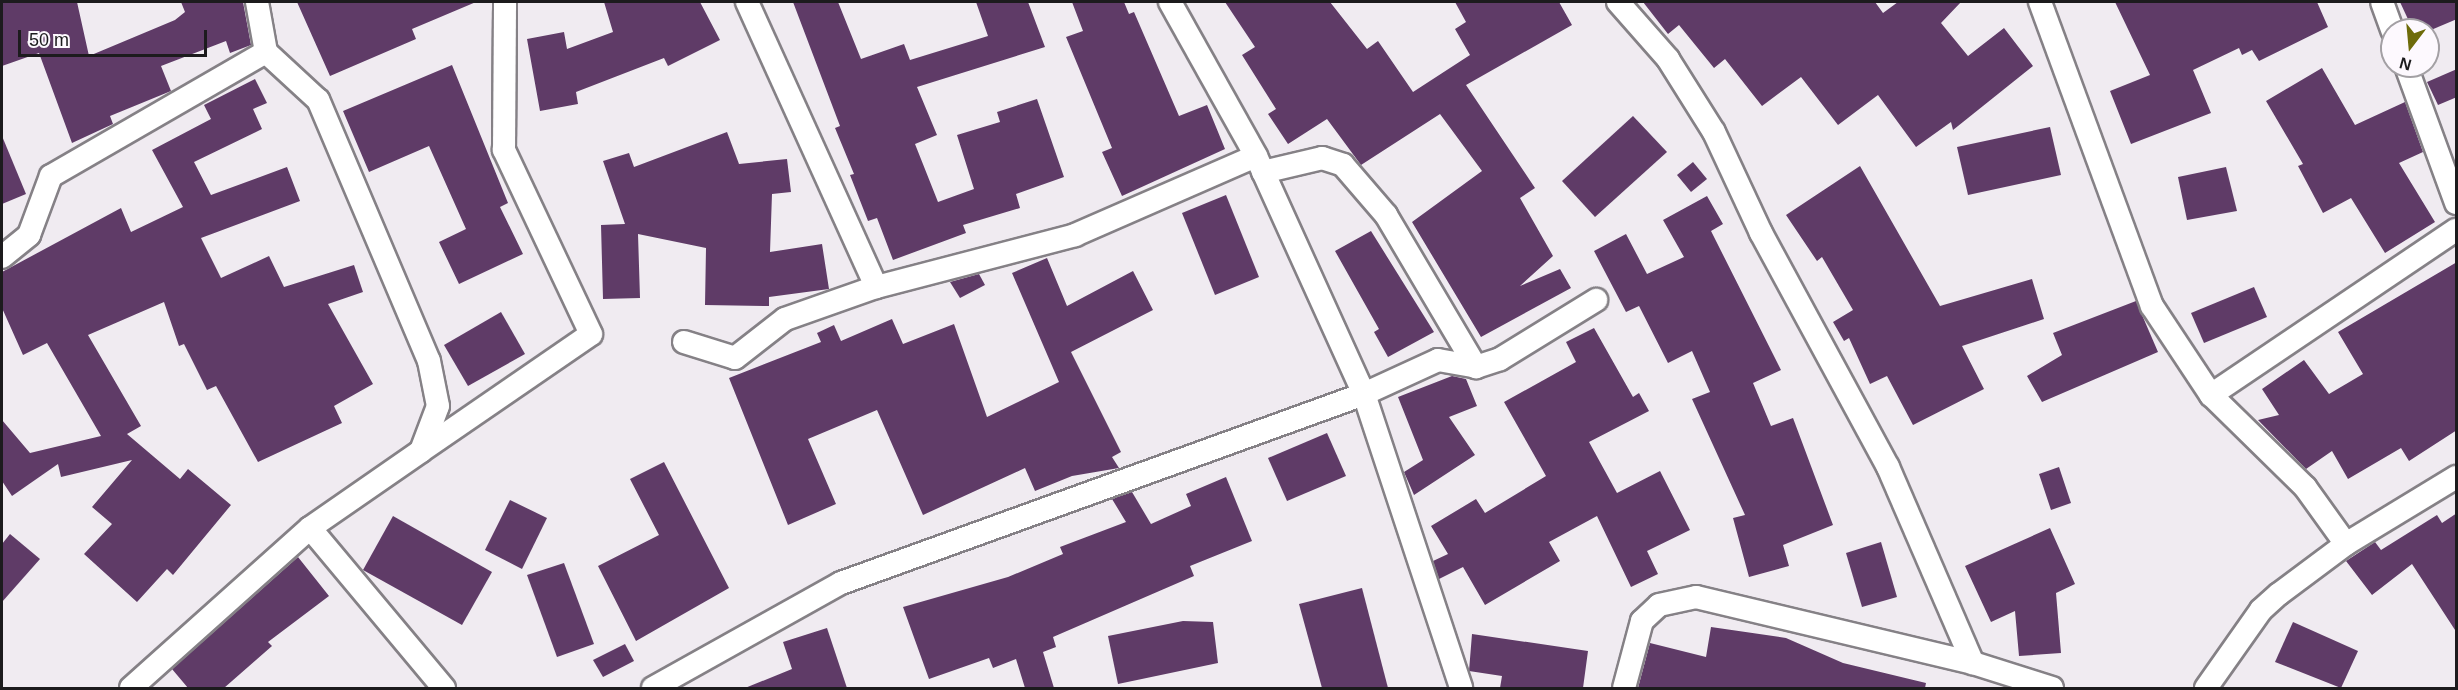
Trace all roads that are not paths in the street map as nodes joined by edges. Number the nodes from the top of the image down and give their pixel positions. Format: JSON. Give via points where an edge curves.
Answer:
{"nodes":[{"id":1,"x":257,"y":2,"type":"edge"},
{"id":2,"x":505,"y":2,"type":"edge"},
{"id":3,"x":747,"y":2,"type":"edge"},
{"id":4,"x":1170,"y":2,"type":"edge"},
{"id":5,"x":1618,"y":2,"type":"edge"},
{"id":6,"x":2040,"y":2,"type":"edge"},
{"id":7,"x":2382,"y":2,"type":"edge"},
{"id":8,"x":2388,"y":18,"type":"edge"},
{"id":9,"x":266,"y":52,"type":"junction"},
{"id":10,"x":2410,"y":78,"type":"edge"},
{"id":11,"x":1260,"y":164,"type":"junction"},
{"id":12,"x":2457,"y":203,"type":"edge"},
{"id":13,"x":2457,"y":230,"type":"edge"},
{"id":14,"x":2,"y":256,"type":"edge"},
{"id":15,"x":876,"y":287,"type":"junction"},
{"id":16,"x":1596,"y":300,"type":"dead end"},
{"id":17,"x":684,"y":342,"type":"dead end"},
{"id":18,"x":1476,"y":367,"type":"junction"},
{"id":19,"x":1364,"y":394,"type":"junction"},
{"id":20,"x":2211,"y":395,"type":"junction"},
{"id":21,"x":421,"y":451,"type":"junction"},
{"id":22,"x":2457,"y":477,"type":"edge"},
{"id":23,"x":310,"y":528,"type":"junction"},
{"id":24,"x":2346,"y":544,"type":"junction"},
{"id":25,"x":1973,"y":663,"type":"junction"},
{"id":26,"x":131,"y":688,"type":"edge"},
{"id":27,"x":444,"y":688,"type":"edge"},
{"id":28,"x":653,"y":688,"type":"edge"},
{"id":29,"x":1461,"y":688,"type":"edge"},
{"id":30,"x":1624,"y":688,"type":"edge"},
{"id":31,"x":2052,"y":688,"type":"edge"},
{"id":32,"x":2206,"y":688,"type":"edge"}],
"edges":[{"from":1,"to":9,"type":"street"},
{"from":2,"to":21,"type":"street","via":[[504,150],[591,334]]},
{"from":3,"to":15,"type":"street"},
{"from":4,"to":11,"type":"street"},
{"from":5,"to":25,"type":"street","via":[[1668,59],[1714,132],[1761,233],[1888,467]]},
{"from":6,"to":20,"type":"street","via":[[2054,28],[2106,193],[2152,306]]},
{"from":7,"to":8,"type":"street"},
{"from":9,"to":14,"type":"street","via":[[51,176],[29,234]]},
{"from":9,"to":21,"type":"street","via":[[318,100],[429,361],[438,406]]},
{"from":10,"to":12,"type":"street"},
{"from":11,"to":15,"type":"street","via":[[1075,235]]},
{"from":11,"to":18,"type":"street","via":[[1322,158],[1343,165],[1386,215]]},
{"from":11,"to":19,"type":"street"},
{"from":13,"to":20,"type":"street"},
{"from":15,"to":17,"type":"street","via":[[785,319],[735,358]]},
{"from":16,"to":18,"type":"street","via":[[1527,345]]},
{"from":18,"to":19,"type":"street","via":[[1438,360]]},
{"from":19,"to":28,"type":"street","via":[[841,583]]},
{"from":19,"to":29,"type":"street"},
{"from":20,"to":24,"type":"street","via":[[2305,487]]},
{"from":21,"to":23,"type":"street"},
{"from":22,"to":24,"type":"street"},
{"from":23,"to":26,"type":"street"},
{"from":23,"to":27,"type":"street"},
{"from":24,"to":32,"type":"street","via":[[2261,610]]},
{"from":25,"to":30,"type":"street","via":[[1696,597],[1659,604],[1642,621]]},
{"from":25,"to":31,"type":"street"}]}
